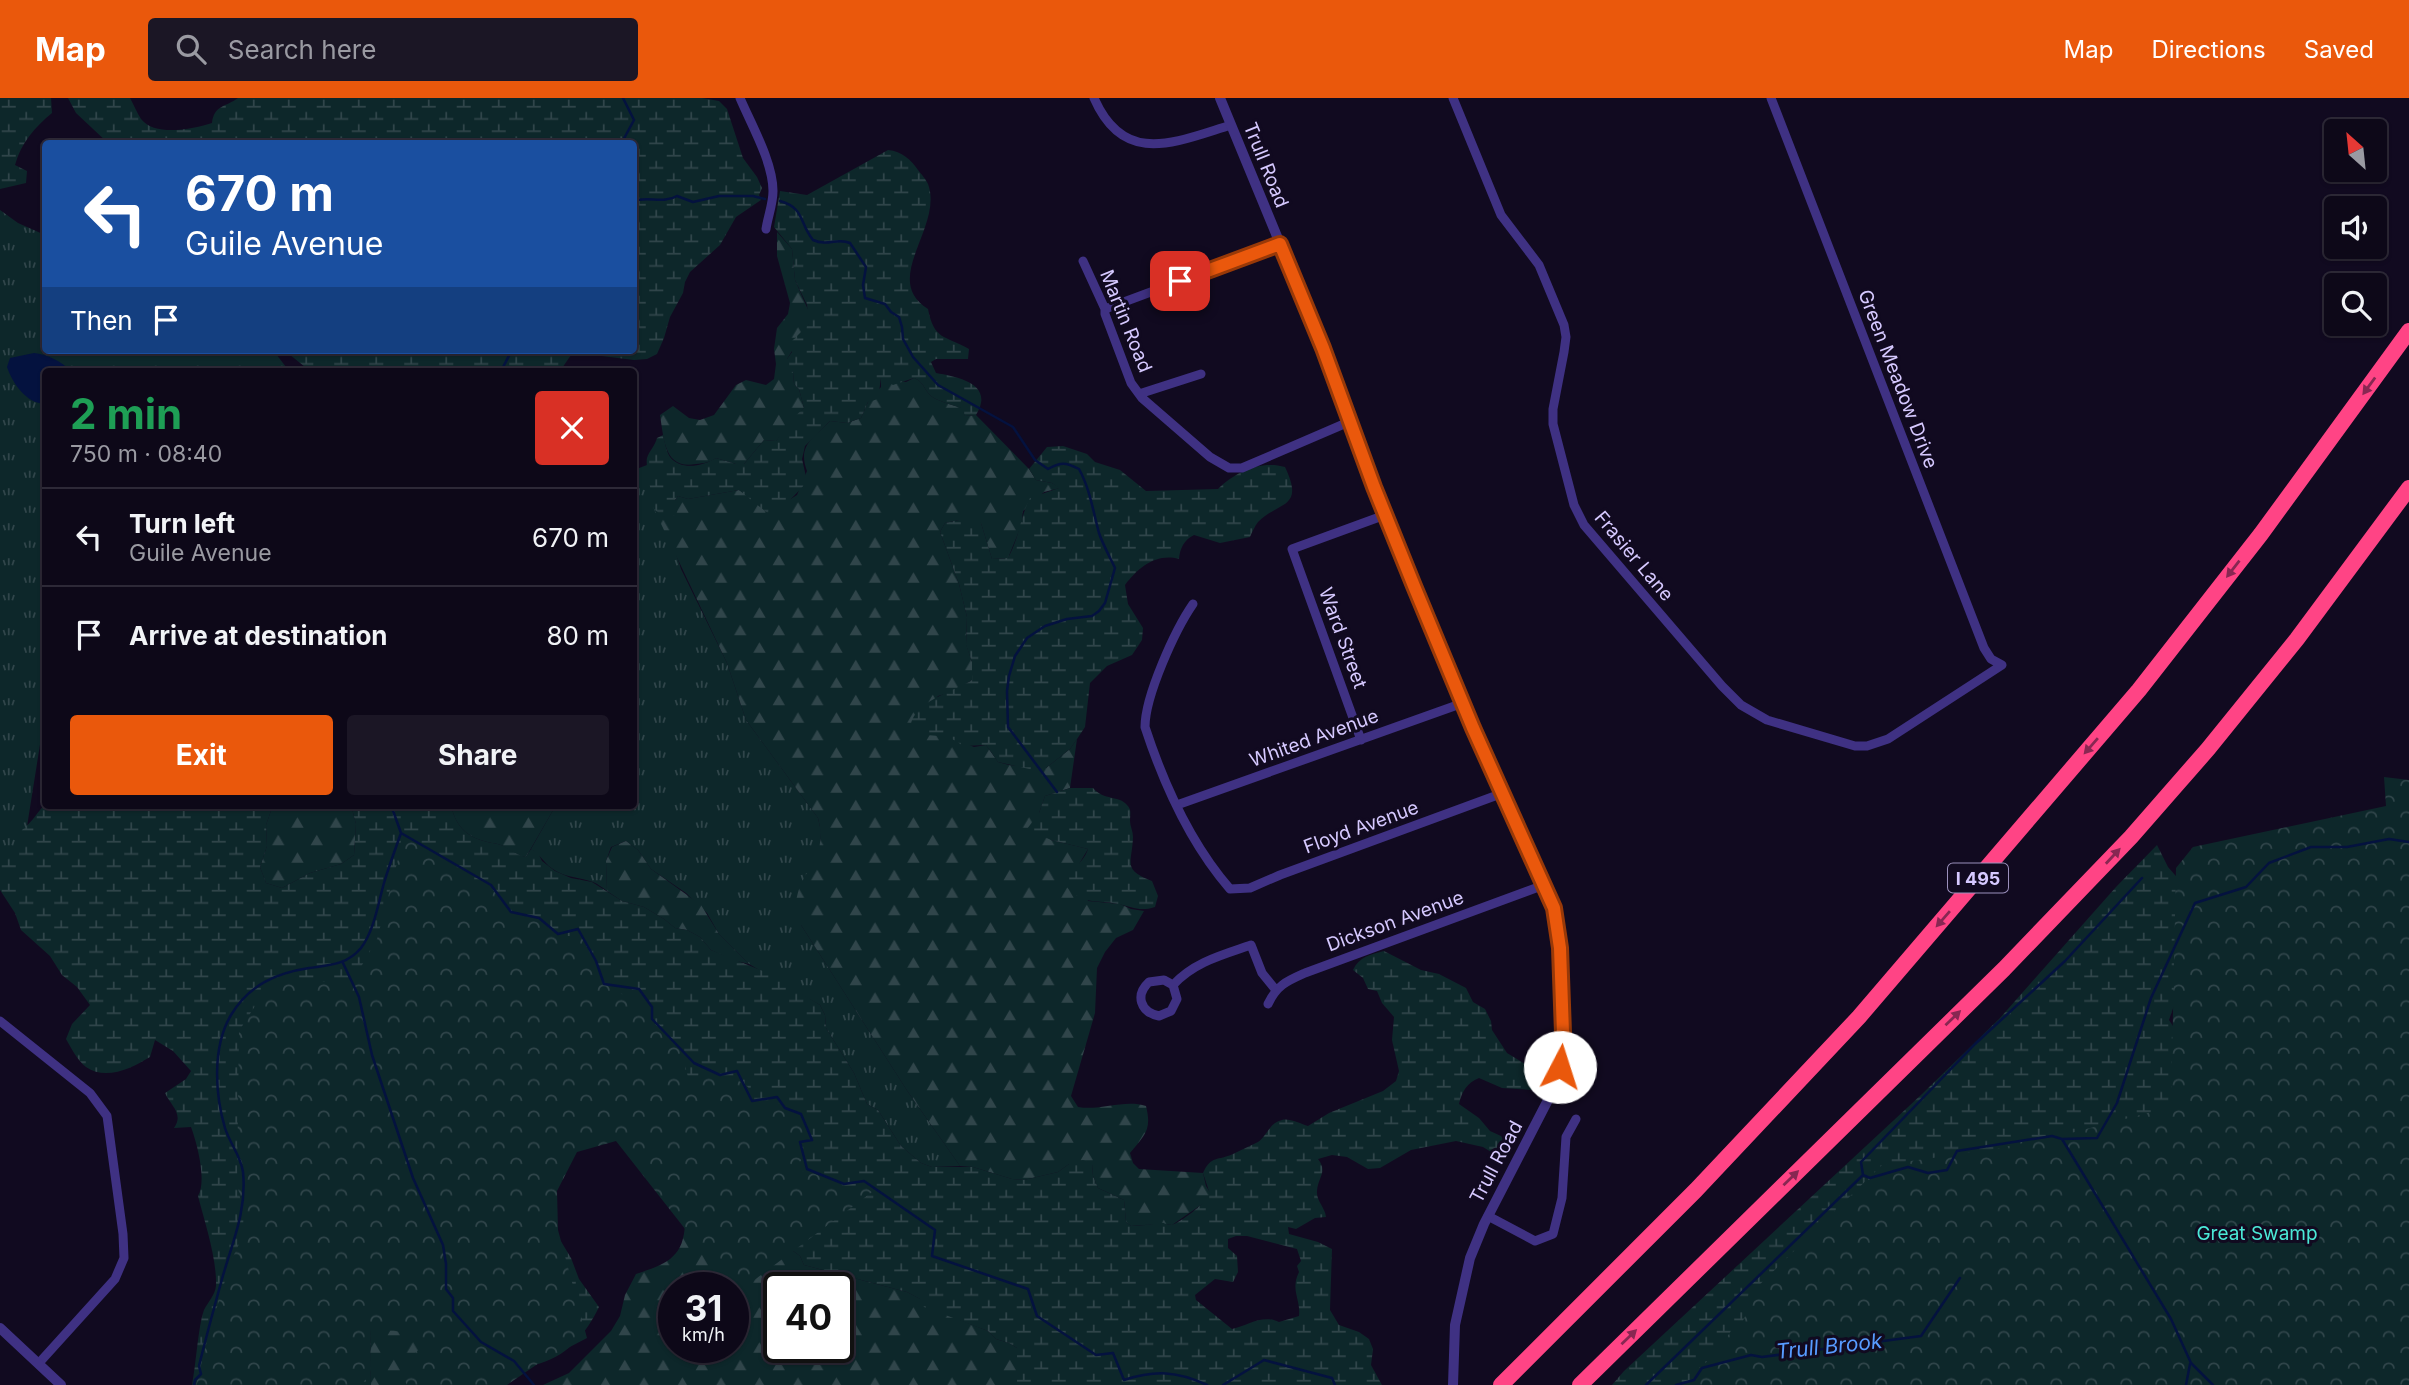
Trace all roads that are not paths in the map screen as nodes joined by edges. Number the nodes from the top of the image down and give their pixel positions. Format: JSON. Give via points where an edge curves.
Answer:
{"nodes":[{"id":1,"x":740,"y":98,"type":"edge"},
{"id":2,"x":1094,"y":98,"type":"edge"},
{"id":3,"x":1220,"y":98,"type":"edge"},
{"id":4,"x":1453,"y":98,"type":"edge"},
{"id":5,"x":1771,"y":98,"type":"edge"},
{"id":6,"x":1231,"y":125,"type":"junction"},
{"id":7,"x":766,"y":229,"type":"dead end"},
{"id":8,"x":1280,"y":244,"type":"junction"},
{"id":9,"x":1083,"y":261,"type":"dead end"},
{"id":10,"x":1105,"y":309,"type":"junction"},
{"id":11,"x":2409,"y":331,"type":"edge"},
{"id":12,"x":1201,"y":374,"type":"dead end"},
{"id":13,"x":1139,"y":394,"type":"junction"},
{"id":14,"x":1351,"y":421,"type":"junction"},
{"id":15,"x":2409,"y":488,"type":"edge"},
{"id":16,"x":1385,"y":515,"type":"junction"},
{"id":17,"x":1193,"y":604,"type":"dead end"},
{"id":18,"x":2002,"y":665,"type":"joint"},
{"id":19,"x":1463,"y":703,"type":"junction"},
{"id":20,"x":1361,"y":740,"type":"junction"},
{"id":21,"x":1503,"y":793,"type":"junction"},
{"id":22,"x":1177,"y":805,"type":"junction"},
{"id":23,"x":1544,"y":885,"type":"junction"},
{"id":24,"x":1172,"y":985,"type":"junction"},
{"id":25,"x":1275,"y":989,"type":"junction"},
{"id":26,"x":1268,"y":1004,"type":"dead end"},
{"id":27,"x":0,"y":1021,"type":"edge"},
{"id":28,"x":1576,"y":1119,"type":"dead end"},
{"id":29,"x":1488,"y":1216,"type":"junction"},
{"id":30,"x":0,"y":1328,"type":"edge"},
{"id":31,"x":39,"y":1363,"type":"junction"},
{"id":32,"x":61,"y":1385,"type":"edge"},
{"id":33,"x":1453,"y":1385,"type":"edge"},
{"id":34,"x":1501,"y":1385,"type":"edge"},
{"id":35,"x":1580,"y":1385,"type":"edge"}],
"edges":[{"from":1,"to":7,"type":"street","via":[[773,183]]},
{"from":2,"to":6,"type":"street","via":[[1113,128],[1144,145],[1173,142]]},
{"from":3,"to":6,"type":"street","name":"Trull Road"},
{"from":4,"to":18,"type":"street","name":"Frasier Lane","via":[[1501,215],[1539,265],[1564,325],[1553,424],[1577,516],[1722,686],[1741,705],[1768,720],[1840,743],[1867,746],[1888,739]]},
{"from":5,"to":18,"type":"street","name":"Green Meadow Drive","via":[[1984,648]]},
{"from":6,"to":8,"type":"street","name":"Trull Road"},
{"from":8,"to":10,"type":"street"},
{"from":8,"to":14,"type":"street","name":"Trull Road"},
{"from":9,"to":10,"type":"street","name":"Martin Road"},
{"from":10,"to":13,"type":"street","name":"Martin Road"},
{"from":11,"to":34,"type":"highway","number":"I 495","one_way":true,"via":[[2261,534],[2139,690],[1859,1017],[1696,1190]]},
{"from":12,"to":13,"type":"street"},
{"from":13,"to":14,"type":"street","name":"Martin Road","via":[[1210,457],[1229,468],[1242,468]]},
{"from":14,"to":16,"type":"street","name":"Trull Road"},
{"from":35,"to":15,"type":"highway","one_way":true,"via":[[2004,969],[2131,837],[2289,650]]},
{"from":16,"to":19,"type":"street","name":"Trull Road"},
{"from":16,"to":20,"type":"street","name":"Ward Street","via":[[1292,549]]},
{"from":17,"to":22,"type":"street","via":[[1145,712],[1145,727]]},
{"from":19,"to":20,"type":"street","name":"Whited Avenue"},
{"from":19,"to":21,"type":"street","name":"Trull Road"},
{"from":20,"to":22,"type":"street","name":"Whited Avenue"},
{"from":21,"to":22,"type":"street","name":"Floyd Avenue","via":[[1250,888],[1230,889],[1202,853]]},
{"from":21,"to":23,"type":"street","name":"Trull Road"},
{"from":23,"to":25,"type":"street","name":"Dickson Avenue","via":[[1305,973]]},
{"from":23,"to":29,"type":"street","name":"Trull Road","via":[[1559,931],[1561,1058],[1548,1100]]},
{"from":24,"to":24,"type":"street","via":[[1159,979],[1145,985],[1140,1000],[1146,1011],[1159,1016],[1171,1012],[1177,999]]},
{"from":24,"to":25,"type":"street","via":[[1201,963],[1251,945],[1262,973]]},
{"from":25,"to":26,"type":"street"},
{"from":27,"to":31,"type":"street","via":[[90,1093],[107,1116],[123,1234],[124,1258],[115,1279]]},
{"from":28,"to":29,"type":"street","via":[[1566,1137],[1561,1206],[1553,1234],[1535,1241]]},
{"from":29,"to":33,"type":"street","name":"Trull Road","via":[[1459,1299]]},
{"from":30,"to":31,"type":"street"},
{"from":31,"to":32,"type":"street"}]}
